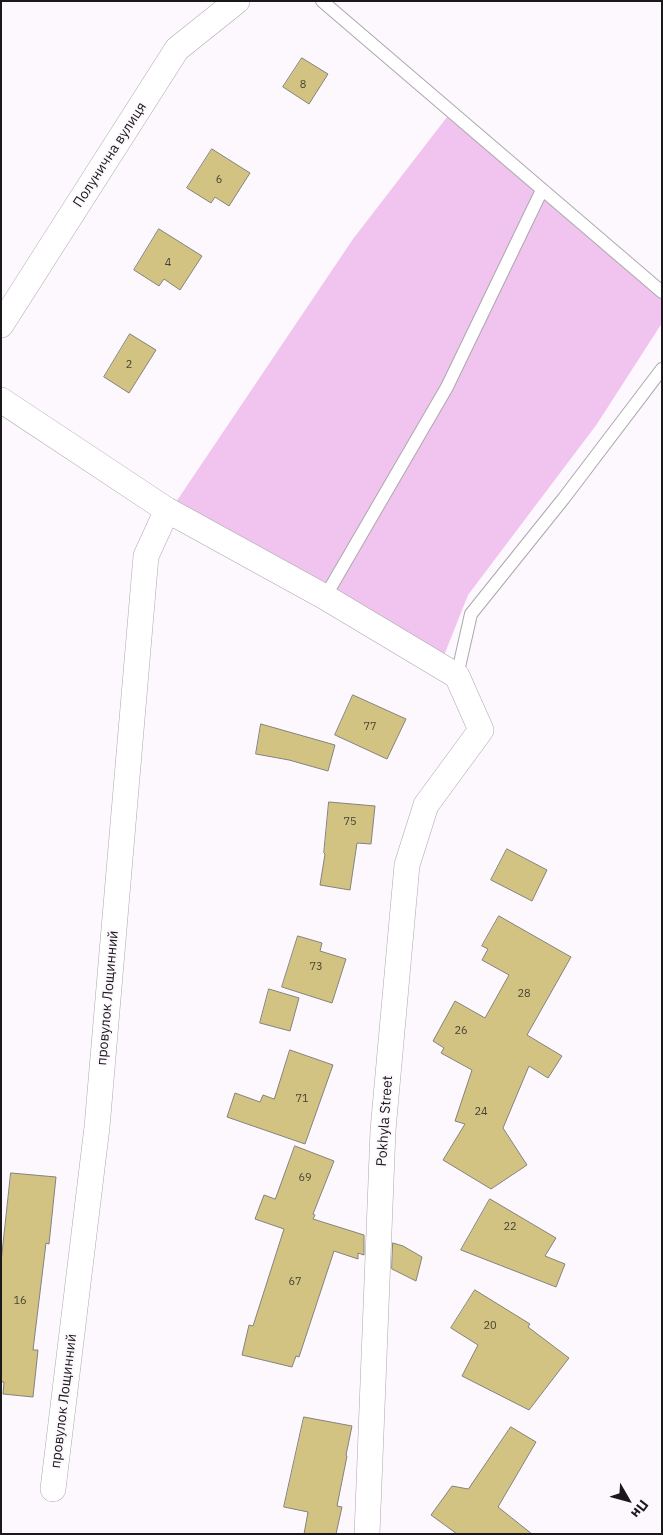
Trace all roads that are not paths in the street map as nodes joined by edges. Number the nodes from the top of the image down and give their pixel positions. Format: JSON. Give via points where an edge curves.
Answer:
{"nodes":[{"id":1,"x":236,"y":1,"type":"edge"},
{"id":2,"x":322,"y":1,"type":"edge"},
{"id":3,"x":542,"y":190,"type":"junction"},
{"id":4,"x":662,"y":292,"type":"edge"},
{"id":5,"x":1,"y":325,"type":"edge"},
{"id":6,"x":662,"y":369,"type":"edge"},
{"id":7,"x":1,"y":400,"type":"edge"},
{"id":8,"x":167,"y":510,"type":"junction"},
{"id":9,"x":325,"y":597,"type":"junction"},
{"id":10,"x":457,"y":676,"type":"junction"},
{"id":11,"x":53,"y":1489,"type":"dead end"},
{"id":12,"x":367,"y":1534,"type":"edge"}],
"edges":[{"from":1,"to":5,"type":"street","name":"Полунична вулиця","via":[[177,49]]},
{"from":2,"to":3,"type":"lane"},
{"from":3,"to":4,"type":"lane"},
{"from":3,"to":9,"type":"lane","via":[[447,387]]},
{"from":6,"to":10,"type":"lane","via":[[471,614]]},
{"from":7,"to":8,"type":"street"},
{"from":8,"to":9,"type":"street"},
{"from":8,"to":11,"type":"street","name":"провулок Лощинний","via":[[146,556],[97,1127]]},
{"from":9,"to":10,"type":"street"},
{"from":10,"to":12,"type":"street","name":"Pokhyla Street","via":[[481,730],[426,805],[407,865],[383,1130]]}]}
